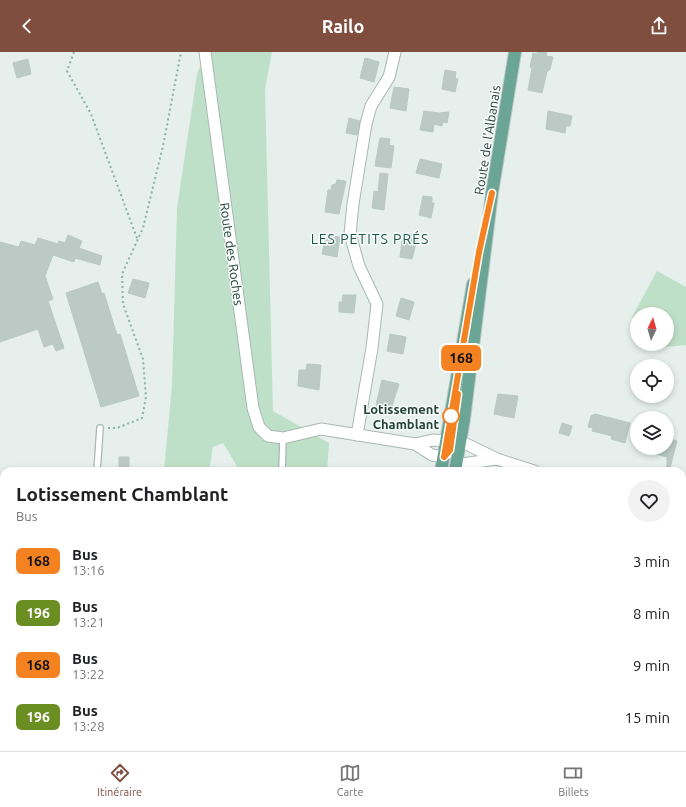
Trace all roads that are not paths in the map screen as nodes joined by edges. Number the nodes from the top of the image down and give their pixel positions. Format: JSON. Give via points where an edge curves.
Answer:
{"nodes":[{"id":1,"x":205,"y":52,"type":"edge"},
{"id":2,"x":395,"y":52,"type":"edge"},
{"id":3,"x":515,"y":52,"type":"edge"},
{"id":4,"x":492,"y":193,"type":"junction"},
{"id":5,"x":100,"y":428,"type":"road end"},
{"id":6,"x":357,"y":435,"type":"junction"},
{"id":7,"x":283,"y":438,"type":"junction"},
{"id":8,"x":415,"y":444,"type":"junction"},
{"id":9,"x":452,"y":448,"type":"junction"},
{"id":10,"x":497,"y":459,"type":"junction"},
{"id":11,"x":96,"y":467,"type":"edge"},
{"id":12,"x":282,"y":467,"type":"edge"},
{"id":13,"x":443,"y":467,"type":"edge"},
{"id":14,"x":454,"y":467,"type":"edge"},
{"id":15,"x":463,"y":467,"type":"edge"},
{"id":16,"x":522,"y":467,"type":"edge"}],
"edges":[{"from":1,"to":7,"type":"street","name":"Route des Roches","via":[[253,408],[259,427],[268,436]]},
{"from":2,"to":6,"type":"street","via":[[389,77],[371,106],[366,124],[352,212],[350,234],[355,254],[377,304]]},
{"from":3,"to":4,"type":"main road","name":"Route de l'Albanais"},
{"from":4,"to":9,"type":"main road","name":"Route de l'Albanais"},
{"from":4,"to":9,"type":"main road","via":[[457,380]]},
{"from":5,"to":11,"type":"lane"},
{"from":6,"to":7,"type":"street","via":[[321,429]]},
{"from":6,"to":8,"type":"street"},
{"from":7,"to":12,"type":"lane"},
{"from":8,"to":9,"type":"street","via":[[433,440]]},
{"from":8,"to":9,"type":"street","via":[[432,455]]},
{"from":9,"to":10,"type":"street"},
{"from":9,"to":13,"type":"main road","name":"Route de l'Albanais"},
{"from":9,"to":14,"type":"main road","name":"Route de l'Albanais"},
{"from":10,"to":15,"type":"street"},
{"from":10,"to":16,"type":"street"}]}
